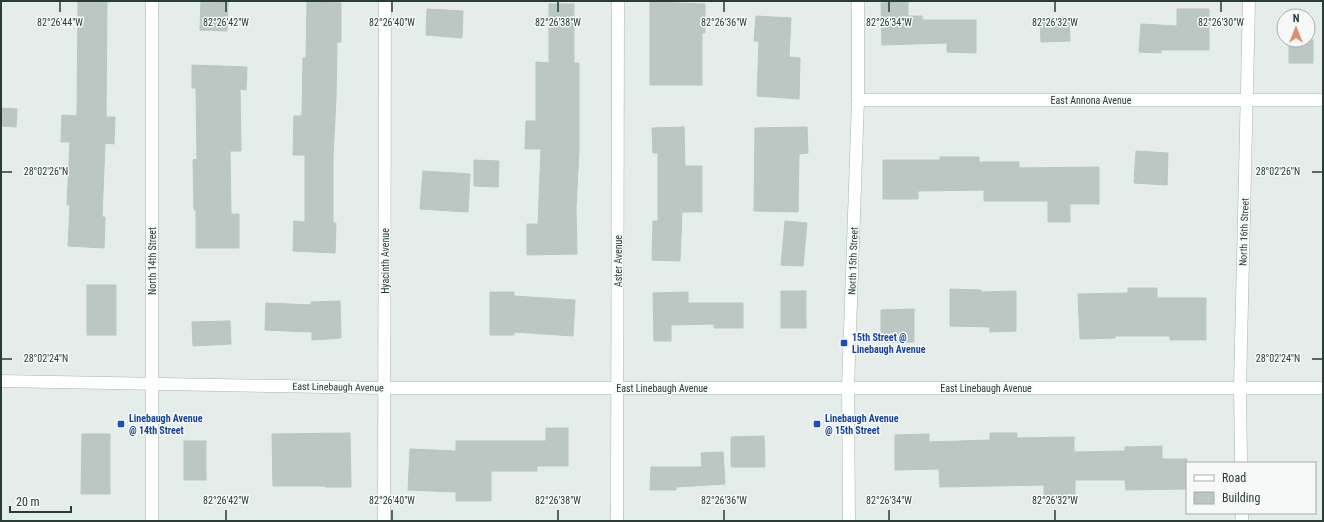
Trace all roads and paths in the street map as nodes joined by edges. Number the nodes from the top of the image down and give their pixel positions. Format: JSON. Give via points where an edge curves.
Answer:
{"nodes":[{"id":1,"x":152,"y":1,"type":"edge"},
{"id":2,"x":385,"y":1,"type":"edge"},
{"id":3,"x":618,"y":1,"type":"edge"},
{"id":4,"x":858,"y":1,"type":"edge"},
{"id":5,"x":1249,"y":1,"type":"edge"},
{"id":6,"x":858,"y":100,"type":"junction"},
{"id":7,"x":1248,"y":100,"type":"junction"},
{"id":8,"x":1323,"y":100,"type":"edge"},
{"id":9,"x":1,"y":381,"type":"edge"},
{"id":10,"x":151,"y":383,"type":"junction"},
{"id":11,"x":384,"y":388,"type":"junction"},
{"id":12,"x":618,"y":388,"type":"junction"},
{"id":13,"x":848,"y":388,"type":"junction"},
{"id":14,"x":1240,"y":388,"type":"junction"},
{"id":15,"x":1323,"y":388,"type":"edge"},
{"id":16,"x":1241,"y":462,"type":"edge"},
{"id":17,"x":152,"y":521,"type":"edge"},
{"id":18,"x":384,"y":521,"type":"edge"},
{"id":19,"x":617,"y":521,"type":"edge"},
{"id":20,"x":849,"y":521,"type":"edge"}],
"edges":[{"from":1,"to":10,"type":"street","name":"North 14th Street"},
{"from":2,"to":11,"type":"street","name":"Hyacinth Avenue"},
{"from":3,"to":12,"type":"street","name":"Aster Avenue"},
{"from":4,"to":6,"type":"street","name":"North 15th Street"},
{"from":5,"to":7,"type":"street","name":"North 16th Street"},
{"from":6,"to":7,"type":"street","name":"East Annona Avenue"},
{"from":6,"to":13,"type":"street","name":"North 15th Street"},
{"from":7,"to":8,"type":"street","name":"East Annona Avenue"},
{"from":7,"to":14,"type":"street","name":"North 16th Street"},
{"from":9,"to":10,"type":"street","name":"East Linebaugh Avenue"},
{"from":10,"to":11,"type":"street","name":"East Linebaugh Avenue"},
{"from":10,"to":17,"type":"street","name":"North 14th Street"},
{"from":11,"to":12,"type":"street","name":"East Linebaugh Avenue"},
{"from":11,"to":18,"type":"street","name":"Hyacinth Avenue"},
{"from":12,"to":13,"type":"street","name":"East Linebaugh Avenue"},
{"from":12,"to":19,"type":"street","name":"Aster Avenue"},
{"from":13,"to":14,"type":"street","name":"East Linebaugh Avenue"},
{"from":13,"to":20,"type":"street","name":"North 15th Street"},
{"from":14,"to":15,"type":"street","name":"East Linebaugh Avenue"},
{"from":14,"to":16,"type":"street","name":"North 16th Street"}]}
